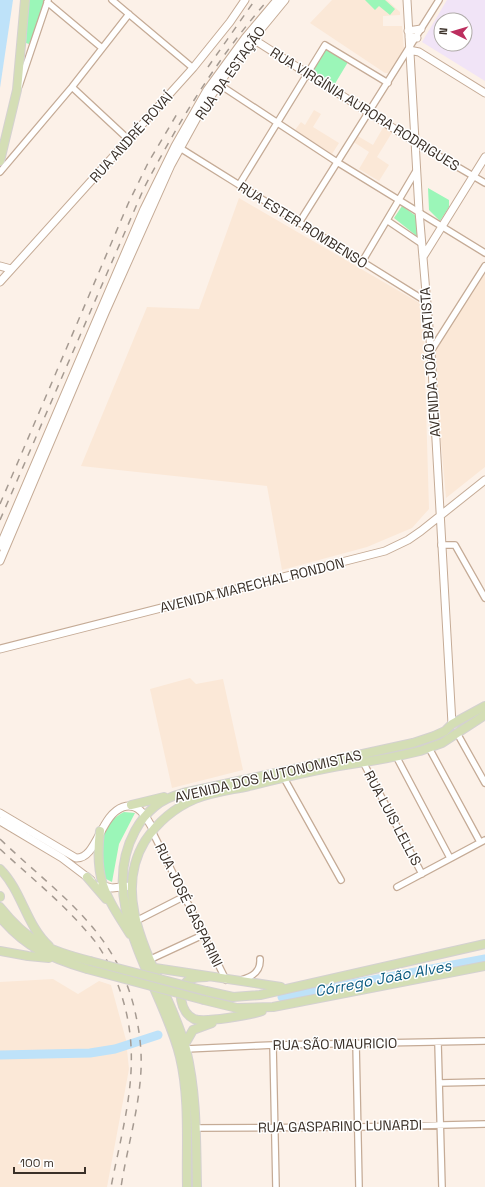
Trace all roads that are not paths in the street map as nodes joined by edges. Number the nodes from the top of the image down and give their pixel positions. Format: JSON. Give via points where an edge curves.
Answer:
{"nodes":[{"id":1,"x":25,"y":0,"type":"edge"},
{"id":2,"x":112,"y":0,"type":"edge"},
{"id":3,"x":245,"y":0,"type":"edge"},
{"id":4,"x":278,"y":0,"type":"edge"},
{"id":5,"x":285,"y":0,"type":"edge"},
{"id":6,"x":407,"y":0,"type":"edge"},
{"id":7,"x":439,"y":0,"type":"edge"},
{"id":8,"x":47,"y":1,"type":"edge"},
{"id":9,"x":129,"y":14,"type":"junction"},
{"id":10,"x":421,"y":29,"type":"junction"},
{"id":11,"x":408,"y":34,"type":"junction"},
{"id":12,"x":245,"y":38,"type":"junction"},
{"id":13,"x":417,"y":38,"type":"junction"},
{"id":14,"x":253,"y":39,"type":"junction"},
{"id":15,"x":102,"y":48,"type":"junction"},
{"id":16,"x":409,"y":50,"type":"junction"},
{"id":17,"x":193,"y":68,"type":"junction"},
{"id":18,"x":307,"y":74,"type":"junction"},
{"id":19,"x":216,"y":83,"type":"junction"},
{"id":20,"x":388,"y":83,"type":"junction"},
{"id":21,"x":72,"y":87,"type":"junction"},
{"id":22,"x":18,"y":90,"type":"junction"},
{"id":23,"x":485,"y":92,"type":"edge"},
{"id":24,"x":369,"y":112,"type":"junction"},
{"id":25,"x":277,"y":124,"type":"junction"},
{"id":26,"x":129,"y":140,"type":"junction"},
{"id":27,"x":415,"y":142,"type":"junction"},
{"id":28,"x":177,"y":147,"type":"junction"},
{"id":29,"x":485,"y":156,"type":"edge"},
{"id":30,"x":0,"y":161,"type":"edge"},
{"id":31,"x":337,"y":162,"type":"junction"},
{"id":32,"x":416,"y":171,"type":"junction"},
{"id":33,"x":0,"y":172,"type":"edge"},
{"id":34,"x":473,"y":175,"type":"junction"},
{"id":35,"x":485,"y":183,"type":"edge"},
{"id":36,"x":239,"y":185,"type":"junction"},
{"id":37,"x":400,"y":200,"type":"junction"},
{"id":38,"x":419,"y":211,"type":"junction"},
{"id":39,"x":388,"y":220,"type":"junction"},
{"id":40,"x":298,"y":223,"type":"junction"},
{"id":41,"x":442,"y":225,"type":"junction"},
{"id":42,"x":422,"y":244,"type":"junction"},
{"id":43,"x":485,"y":253,"type":"edge"},
{"id":44,"x":422,"y":257,"type":"junction"},
{"id":45,"x":362,"y":262,"type":"junction"},
{"id":46,"x":0,"y":266,"type":"edge"},
{"id":47,"x":485,"y":266,"type":"edge"},
{"id":48,"x":11,"y":269,"type":"junction"},
{"id":49,"x":0,"y":282,"type":"edge"},
{"id":50,"x":427,"y":302,"type":"junction"},
{"id":51,"x":430,"y":350,"type":"junction"},
{"id":52,"x":485,"y":480,"type":"edge"},
{"id":53,"x":440,"y":514,"type":"junction"},
{"id":54,"x":441,"y":545,"type":"junction"},
{"id":55,"x":0,"y":546,"type":"edge"},
{"id":56,"x":0,"y":561,"type":"edge"},
{"id":57,"x":485,"y":598,"type":"edge"},
{"id":58,"x":0,"y":649,"type":"edge"},
{"id":59,"x":484,"y":710,"type":"edge"},
{"id":60,"x":452,"y":724,"type":"junction"},
{"id":61,"x":457,"y":734,"type":"junction"},
{"id":62,"x":442,"y":743,"type":"junction"},
{"id":63,"x":429,"y":748,"type":"junction"},
{"id":64,"x":396,"y":756,"type":"junction"},
{"id":65,"x":363,"y":762,"type":"junction"},
{"id":66,"x":284,"y":778,"type":"junction"},
{"id":67,"x":485,"y":783,"type":"edge"},
{"id":68,"x":175,"y":795,"type":"junction"},
{"id":69,"x":130,"y":805,"type":"junction"},
{"id":70,"x":0,"y":813,"type":"edge"},
{"id":71,"x":144,"y":814,"type":"junction"},
{"id":72,"x":0,"y":821,"type":"edge"},
{"id":73,"x":153,"y":830,"type":"junction"},
{"id":74,"x":100,"y":831,"type":"junction"},
{"id":75,"x":482,"y":841,"type":"edge"},
{"id":76,"x":450,"y":858,"type":"junction"},
{"id":77,"x":0,"y":869,"type":"edge"},
{"id":78,"x":422,"y":874,"type":"junction"},
{"id":79,"x":87,"y":877,"type":"junction"},
{"id":80,"x":341,"y":880,"type":"dead end"},
{"id":81,"x":102,"y":886,"type":"junction"},
{"id":82,"x":131,"y":886,"type":"junction"},
{"id":83,"x":122,"y":887,"type":"junction"},
{"id":84,"x":397,"y":887,"type":"dead end"},
{"id":85,"x":185,"y":896,"type":"junction"},
{"id":86,"x":110,"y":902,"type":"junction"},
{"id":87,"x":0,"y":907,"type":"edge"},
{"id":88,"x":0,"y":917,"type":"edge"},
{"id":89,"x":136,"y":921,"type":"junction"},
{"id":90,"x":205,"y":934,"type":"junction"},
{"id":91,"x":135,"y":943,"type":"junction"},
{"id":92,"x":485,"y":944,"type":"edge"},
{"id":93,"x":0,"y":951,"type":"edge"},
{"id":94,"x":54,"y":955,"type":"junction"},
{"id":95,"x":260,"y":959,"type":"dead end"},
{"id":96,"x":151,"y":960,"type":"junction"},
{"id":97,"x":89,"y":965,"type":"junction"},
{"id":98,"x":485,"y":966,"type":"edge"},
{"id":99,"x":154,"y":968,"type":"junction"},
{"id":100,"x":207,"y":977,"type":"junction"},
{"id":101,"x":226,"y":980,"type":"junction"},
{"id":102,"x":236,"y":982,"type":"junction"},
{"id":103,"x":288,"y":988,"type":"junction"},
{"id":104,"x":272,"y":1007,"type":"junction"},
{"id":105,"x":223,"y":1019,"type":"junction"},
{"id":106,"x":485,"y":1041,"type":"edge"},
{"id":107,"x":356,"y":1043,"type":"junction"},
{"id":108,"x":438,"y":1043,"type":"junction"},
{"id":109,"x":273,"y":1045,"type":"junction"},
{"id":110,"x":185,"y":1047,"type":"junction"},
{"id":111,"x":485,"y":1082,"type":"edge"},
{"id":112,"x":440,"y":1083,"type":"junction"},
{"id":113,"x":441,"y":1124,"type":"junction"},
{"id":114,"x":485,"y":1124,"type":"edge"},
{"id":115,"x":358,"y":1127,"type":"junction"},
{"id":116,"x":195,"y":1128,"type":"junction"},
{"id":117,"x":275,"y":1128,"type":"junction"},
{"id":118,"x":187,"y":1187,"type":"edge"},
{"id":119,"x":197,"y":1187,"type":"edge"},
{"id":120,"x":276,"y":1187,"type":"edge"},
{"id":121,"x":359,"y":1187,"type":"edge"},
{"id":122,"x":442,"y":1187,"type":"edge"}],
"edges":[{"from":1,"to":22,"type":"main road"},
{"from":2,"to":9,"type":"street"},
{"from":3,"to":17,"type":"main road","name":"RUA ANDRÉ ROVAÍ"},
{"from":4,"to":12,"type":"main road","name":"RUA DA ESTAÇÃO"},
{"from":5,"to":14,"type":"main road","name":"RUA DA ESTAÇÃO"},
{"from":6,"to":11,"type":"main road","name":"AVENIDA JOÃO BATISTA"},
{"from":7,"to":10,"type":"street"},
{"from":8,"to":15,"type":"street"},
{"from":8,"to":22,"type":"street"},
{"from":9,"to":15,"type":"street"},
{"from":9,"to":17,"type":"street"},
{"from":10,"to":11,"type":"main road"},
{"from":10,"to":13,"type":"street"},
{"from":11,"to":13,"type":"main road"},
{"from":11,"to":16,"type":"main road","name":"AVENIDA JOÃO BATISTA"},
{"from":12,"to":14,"type":"main road","name":"RUA VIRGÍNIA AURORA RODRIGUES"},
{"from":12,"to":19,"type":"main road","name":"RUA DA ESTAÇÃO"},
{"from":13,"to":16,"type":"street"},
{"from":14,"to":18,"type":"main road","name":"RUA VIRGÍNIA AURORA RODRIGUES"},
{"from":14,"to":19,"type":"main road","name":"RUA DA ESTAÇÃO"},
{"from":15,"to":21,"type":"street"},
{"from":16,"to":20,"type":"street"},
{"from":16,"to":23,"type":"main road","via":[[419,52]]},
{"from":16,"to":27,"type":"main road","name":"AVENIDA JOÃO BATISTA"},
{"from":17,"to":26,"type":"main road","name":"RUA ANDRÉ ROVAÍ"},
{"from":18,"to":20,"type":"street","via":[[325,45]]},
{"from":18,"to":24,"type":"main road","name":"RUA VIRGÍNIA AURORA RODRIGUES"},
{"from":18,"to":25,"type":"street"},
{"from":19,"to":25,"type":"street"},
{"from":19,"to":28,"type":"main road","name":"RUA DA ESTAÇÃO"},
{"from":20,"to":24,"type":"street"},
{"from":21,"to":26,"type":"street"},
{"from":21,"to":33,"type":"street"},
{"from":22,"to":30,"type":"main road"},
{"from":24,"to":27,"type":"main road","name":"RUA VIRGÍNIA AURORA RODRIGUES"},
{"from":24,"to":31,"type":"street"},
{"from":25,"to":31,"type":"street"},
{"from":25,"to":36,"type":"street"},
{"from":26,"to":48,"type":"main road","name":"RUA ANDRÉ ROVAÍ"},
{"from":27,"to":32,"type":"main road","name":"AVENIDA JOÃO BATISTA"},
{"from":27,"to":34,"type":"street","name":"RUA VIRGÍNIA AURORA RODRIGUES"},
{"from":28,"to":36,"type":"street","name":"RUA ESTER ROMBENSO"},
{"from":28,"to":55,"type":"main road","via":[[141,216]]},
{"from":28,"to":56,"type":"main road"},
{"from":29,"to":34,"type":"main road"},
{"from":31,"to":37,"type":"street"},
{"from":31,"to":40,"type":"street"},
{"from":32,"to":37,"type":"street"},
{"from":32,"to":38,"type":"main road","name":"AVENIDA JOÃO BATISTA"},
{"from":34,"to":35,"type":"street","name":"RUA VIRGÍNIA AURORA RODRIGUES"},
{"from":34,"to":41,"type":"main road"},
{"from":36,"to":40,"type":"street","name":"RUA ESTER ROMBENSO"},
{"from":37,"to":38,"type":"street"},
{"from":37,"to":39,"type":"street"},
{"from":38,"to":41,"type":"street"},
{"from":38,"to":42,"type":"main road","name":"AVENIDA JOÃO BATISTA"},
{"from":39,"to":42,"type":"street"},
{"from":39,"to":45,"type":"street"},
{"from":40,"to":45,"type":"street","name":"RUA ESTER ROMBENSO"},
{"from":41,"to":43,"type":"street"},
{"from":41,"to":44,"type":"main road"},
{"from":42,"to":44,"type":"main road","name":"AVENIDA JOÃO BATISTA"},
{"from":44,"to":50,"type":"main road","name":"AVENIDA JOÃO BATISTA"},
{"from":45,"to":50,"type":"street","name":"RUA ESTER ROMBENSO"},
{"from":46,"to":48,"type":"main road"},
{"from":47,"to":51,"type":"street"},
{"from":48,"to":49,"type":"main road","name":"RUA ANDRÉ ROVAÍ"},
{"from":50,"to":51,"type":"main road","name":"AVENIDA JOÃO BATISTA"},
{"from":51,"to":53,"type":"main road","name":"AVENIDA JOÃO BATISTA"},
{"from":52,"to":53,"type":"main road","name":"AVENIDA MARECHAL RONDON"},
{"from":53,"to":54,"type":"main road","name":"AVENIDA JOÃO BATISTA"},
{"from":53,"to":58,"type":"main road","name":"AVENIDA MARECHAL RONDON","via":[[408,540],[376,554]]},
{"from":54,"to":57,"type":"street","via":[[455,545]]},
{"from":54,"to":60,"type":"main road","name":"AVENIDA JOÃO BATISTA"},
{"from":59,"to":60,"type":"main road","name":"AVENIDA DOS AUTONOMISTAS"},
{"from":59,"to":61,"type":"main road","name":"AVENIDA DOS AUTONOMISTAS"},
{"from":60,"to":62,"type":"main road"},
{"from":60,"to":68,"type":"main road","name":"AVENIDA DOS AUTONOMISTAS","via":[[445,731],[413,743]]},
{"from":61,"to":62,"type":"main road","name":"AVENIDA DOS AUTONOMISTAS"},
{"from":61,"to":67,"type":"street"},
{"from":62,"to":63,"type":"main road","name":"AVENIDA DOS AUTONOMISTAS"},
{"from":63,"to":64,"type":"main road","name":"AVENIDA DOS AUTONOMISTAS"},
{"from":63,"to":75,"type":"street"},
{"from":64,"to":65,"type":"main road","name":"AVENIDA DOS AUTONOMISTAS"},
{"from":64,"to":76,"type":"street"},
{"from":65,"to":66,"type":"main road","name":"AVENIDA DOS AUTONOMISTAS"},
{"from":65,"to":78,"type":"street","name":"RUA LUIS LELLIS"},
{"from":66,"to":73,"type":"main road","name":"AVENIDA DOS AUTONOMISTAS","via":[[195,799],[176,809]]},
{"from":66,"to":80,"type":"street"},
{"from":68,"to":69,"type":"main road"},
{"from":68,"to":71,"type":"main road","name":"AVENIDA DOS AUTONOMISTAS"},
{"from":69,"to":71,"type":"main road"},
{"from":69,"to":74,"type":"main road","via":[[116,810]]},
{"from":70,"to":74,"type":"main road","via":[[76,858],[88,854]]},
{"from":71,"to":73,"type":"main road"},
{"from":71,"to":83,"type":"main road","via":[[131,838]]},
{"from":72,"to":79,"type":"main road","via":[[62,858]]},
{"from":73,"to":82,"type":"main road","name":"AVENIDA DOS AUTONOMISTAS","via":[[140,849]]},
{"from":73,"to":85,"type":"street","name":"RUA JOSÉ GASPARINI"},
{"from":74,"to":81,"type":"main road","via":[[97,862]]},
{"from":75,"to":76,"type":"street"},
{"from":76,"to":78,"type":"street"},
{"from":77,"to":94,"type":"main road","via":[[12,884],[38,935]]},
{"from":78,"to":84,"type":"street"},
{"from":79,"to":81,"type":"main road"},
{"from":79,"to":86,"type":"main road"},
{"from":81,"to":83,"type":"main road"},
{"from":81,"to":86,"type":"main road"},
{"from":82,"to":83,"type":"main road"},
{"from":82,"to":89,"type":"main road","name":"AVENIDA DOS AUTONOMISTAS"},
{"from":83,"to":91,"type":"main road","via":[[123,902]]},
{"from":85,"to":89,"type":"street"},
{"from":85,"to":90,"type":"street","name":"RUA JOSÉ GASPARINI"},
{"from":86,"to":91,"type":"main road"},
{"from":87,"to":94,"type":"main road","via":[[21,931]]},
{"from":88,"to":94,"type":"main road","via":[[25,942]]},
{"from":89,"to":96,"type":"main road","name":"AVENIDA DOS AUTONOMISTAS"},
{"from":90,"to":96,"type":"street"},
{"from":90,"to":101,"type":"street","name":"RUA JOSÉ GASPARINI"},
{"from":91,"to":118,"type":"main road","via":[[168,1020],[182,1064],[186,1104]]},
{"from":92,"to":103,"type":"main road"},
{"from":93,"to":94,"type":"main road","via":[[38,958]]},
{"from":94,"to":97,"type":"main road"},
{"from":95,"to":102,"type":"street","via":[[260,968],[254,975]]},
{"from":96,"to":99,"type":"main road","name":"AVENIDA DOS AUTONOMISTAS"},
{"from":97,"to":103,"type":"main road","bridge":true,"via":[[227,996],[245,997]]},
{"from":97,"to":104,"type":"main road","bridge":true,"via":[[238,1008]]},
{"from":98,"to":104,"type":"main road"},
{"from":99,"to":100,"type":"main road"},
{"from":99,"to":110,"type":"main road","name":"AVENIDA DOS AUTONOMISTAS"},
{"from":100,"to":101,"type":"main road"},
{"from":100,"to":105,"type":"main road","via":[[192,978],[186,983],[182,994],[183,1008],[189,1016],[197,1020]]},
{"from":101,"to":102,"type":"main road"},
{"from":102,"to":103,"type":"main road"},
{"from":104,"to":105,"type":"main road","via":[[258,1013]]},
{"from":105,"to":110,"type":"main road","via":[[193,1030]]},
{"from":106,"to":108,"type":"street","name":"RUA SÃO MAURICIO"},
{"from":107,"to":108,"type":"street","name":"RUA SÃO MAURICIO"},
{"from":107,"to":109,"type":"street","name":"RUA SÃO MAURICIO"},
{"from":107,"to":115,"type":"street"},
{"from":108,"to":112,"type":"street"},
{"from":109,"to":110,"type":"street","name":"RUA SÃO MAURICIO"},
{"from":109,"to":117,"type":"street"},
{"from":110,"to":116,"type":"main road","name":"AVENIDA DOS AUTONOMISTAS","via":[[192,1084]]},
{"from":111,"to":112,"type":"street"},
{"from":112,"to":113,"type":"street"},
{"from":113,"to":114,"type":"street","name":"RUA GASPARINO LUNARDI"},
{"from":113,"to":115,"type":"street","name":"RUA GASPARINO LUNARDI"},
{"from":113,"to":122,"type":"street"},
{"from":115,"to":117,"type":"street","name":"RUA GASPARINO LUNARDI"},
{"from":115,"to":121,"type":"street"},
{"from":116,"to":117,"type":"street","name":"RUA GASPARINO LUNARDI"},
{"from":116,"to":119,"type":"main road","name":"AVENIDA DOS AUTONOMISTAS"},
{"from":117,"to":120,"type":"street"}]}
